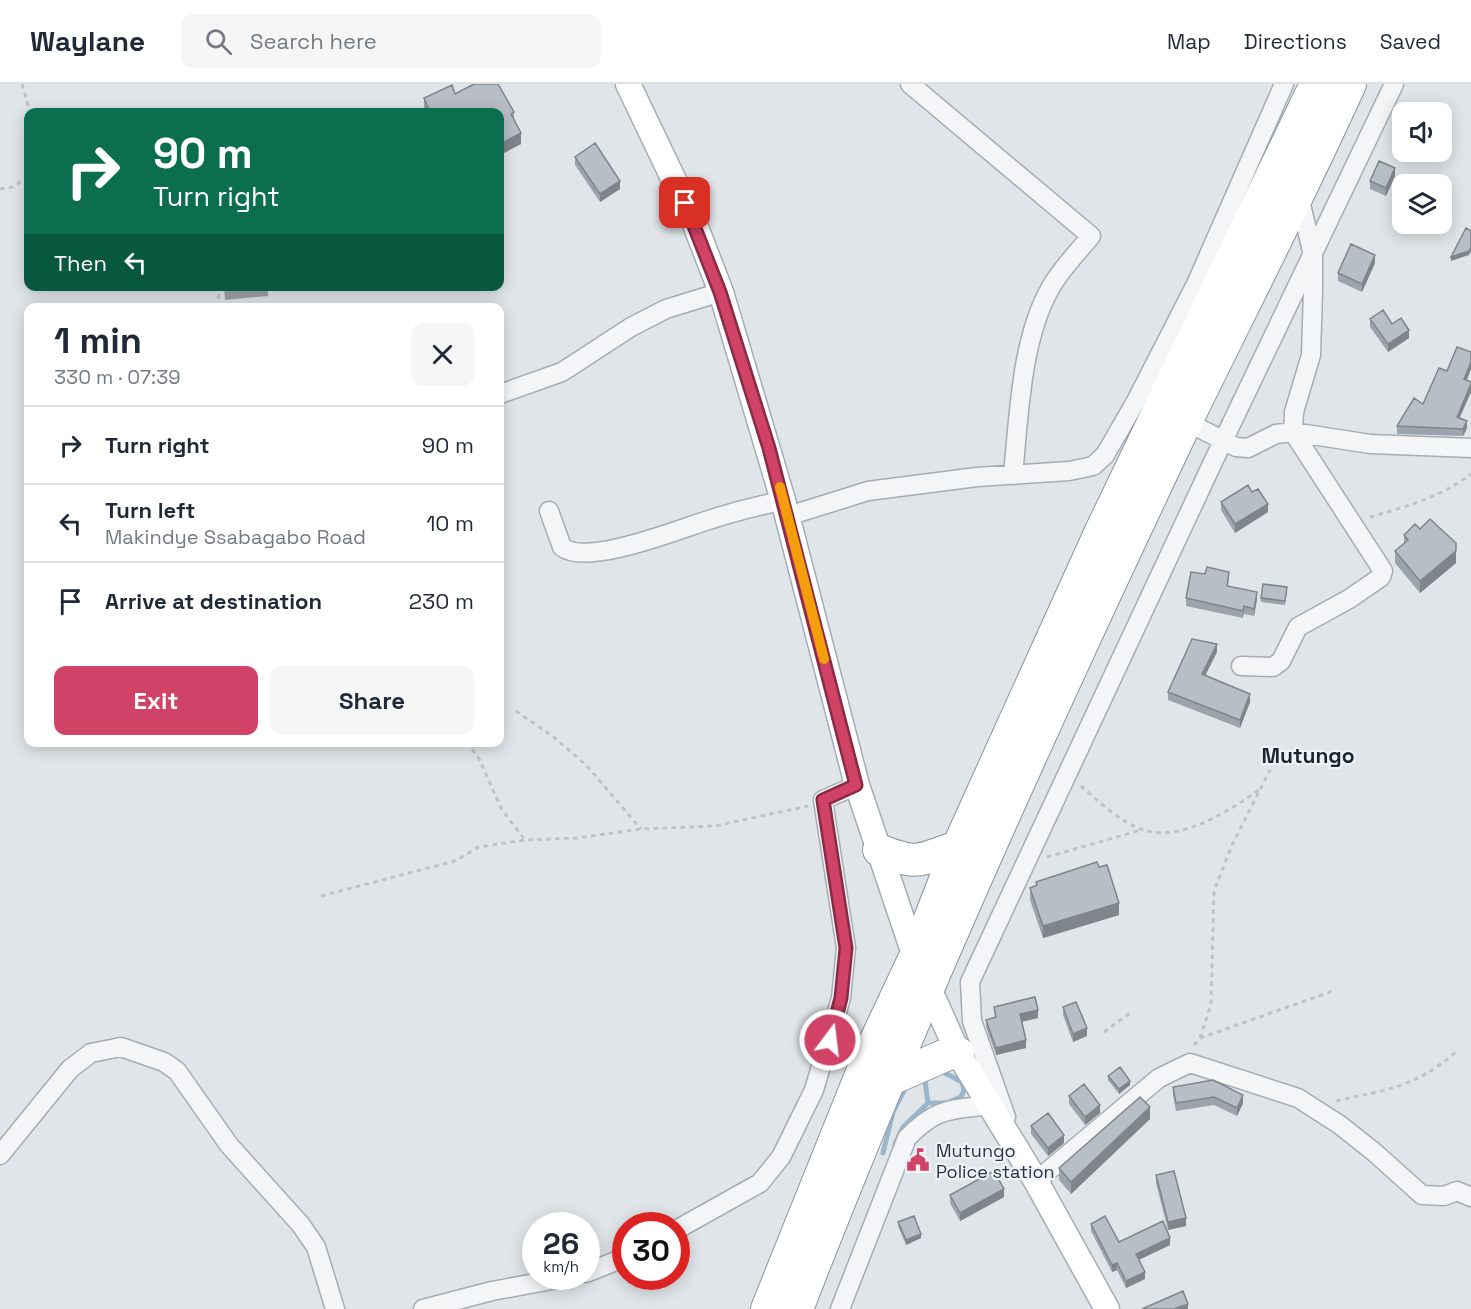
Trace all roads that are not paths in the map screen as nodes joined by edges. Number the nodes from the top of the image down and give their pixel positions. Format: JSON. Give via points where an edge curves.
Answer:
{"nodes":[{"id":1,"x":628,"y":84,"type":"edge"},
{"id":2,"x":910,"y":84,"type":"edge"},
{"id":3,"x":1284,"y":84,"type":"edge"},
{"id":4,"x":1316,"y":84,"type":"edge"},
{"id":5,"x":1350,"y":84,"type":"edge"},
{"id":6,"x":1394,"y":84,"type":"edge"},
{"id":7,"x":1299,"y":196,"type":"junction"},
{"id":8,"x":1313,"y":255,"type":"junction"},
{"id":9,"x":720,"y":292,"type":"junction"},
{"id":10,"x":504,"y":393,"type":"edge"},
{"id":11,"x":1186,"y":422,"type":"junction"},
{"id":12,"x":1293,"y":432,"type":"junction"},
{"id":13,"x":1223,"y":443,"type":"junction"},
{"id":14,"x":1471,"y":448,"type":"edge"},
{"id":15,"x":1013,"y":475,"type":"junction"},
{"id":16,"x":785,"y":508,"type":"junction"},
{"id":17,"x":549,"y":511,"type":"dead end"},
{"id":18,"x":1241,"y":666,"type":"dead end"},
{"id":19,"x":856,"y":785,"type":"junction"},
{"id":20,"x":958,"y":847,"type":"junction"},
{"id":21,"x":879,"y":850,"type":"junction"},
{"id":22,"x":915,"y":957,"type":"junction"},
{"id":23,"x":930,"y":985,"type":"junction"},
{"id":24,"x":958,"y":1053,"type":"junction"},
{"id":25,"x":891,"y":1079,"type":"junction"},
{"id":26,"x":990,"y":1105,"type":"junction"},
{"id":27,"x":0,"y":1155,"type":"edge"},
{"id":28,"x":1022,"y":1158,"type":"junction"},
{"id":29,"x":1036,"y":1180,"type":"junction"},
{"id":30,"x":1471,"y":1197,"type":"edge"},
{"id":31,"x":690,"y":1222,"type":"edge"},
{"id":32,"x":522,"y":1285,"type":"edge"},
{"id":33,"x":335,"y":1309,"type":"edge"},
{"id":34,"x":423,"y":1309,"type":"edge"},
{"id":35,"x":766,"y":1309,"type":"edge"},
{"id":36,"x":797,"y":1309,"type":"edge"},
{"id":37,"x":840,"y":1309,"type":"edge"},
{"id":38,"x":1107,"y":1309,"type":"edge"}],
"edges":[{"from":1,"to":9,"type":"street","via":[[694,222]]},
{"from":2,"to":15,"type":"street","via":[[1091,236],[1052,285],[1041,307],[1022,388]]},
{"from":3,"to":15,"type":"street","via":[[1196,284],[1105,455],[1086,468]]},
{"from":4,"to":20,"type":"highway","via":[[1116,500]]},
{"from":5,"to":7,"type":"highway"},
{"from":6,"to":8,"type":"street"},
{"from":7,"to":8,"type":"street"},
{"from":7,"to":11,"type":"highway"},
{"from":8,"to":12,"type":"street","via":[[1311,355],[1294,412]]},
{"from":8,"to":13,"type":"street"},
{"from":9,"to":10,"type":"street","via":[[666,309],[562,372]]},
{"from":9,"to":16,"type":"street"},
{"from":11,"to":13,"type":"street"},
{"from":11,"to":23,"type":"highway"},
{"from":12,"to":13,"type":"street","via":[[1276,434],[1248,448]]},
{"from":12,"to":14,"type":"street","via":[[1370,444]]},
{"from":12,"to":18,"type":"street","via":[[1381,566],[1381,577],[1298,627],[1281,661],[1273,667]]},
{"from":13,"to":28,"type":"street","via":[[970,982],[972,1020]]},
{"from":15,"to":16,"type":"street","via":[[868,491]]},
{"from":16,"to":17,"type":"street","via":[[713,518],[645,541],[587,553],[573,553],[562,547]]},
{"from":16,"to":19,"type":"street"},
{"from":19,"to":21,"type":"street"},
{"from":19,"to":31,"type":"street","via":[[823,800],[846,948],[841,998],[814,1090],[781,1157],[760,1183]]},
{"from":20,"to":21,"type":"highway","via":[[920,862],[902,860]]},
{"from":20,"to":22,"type":"highway"},
{"from":21,"to":22,"type":"street"},
{"from":22,"to":23,"type":"street"},
{"from":22,"to":35,"type":"highway","via":[[869,1055]]},
{"from":23,"to":24,"type":"street"},
{"from":23,"to":25,"type":"highway"},
{"from":24,"to":25,"type":"highway"},
{"from":24,"to":26,"type":"street"},
{"from":25,"to":36,"type":"highway"},
{"from":26,"to":28,"type":"street"},
{"from":26,"to":37,"type":"street","via":[[942,1110],[923,1121],[907,1138]]},
{"from":27,"to":33,"type":"street","via":[[70,1069],[91,1053],[122,1047],[164,1062],[177,1071],[229,1145],[301,1225],[316,1247]]},
{"from":28,"to":29,"type":"street"},
{"from":29,"to":30,"type":"street","via":[[1159,1078],[1190,1064],[1298,1098],[1374,1152],[1422,1195],[1444,1196],[1456,1191]]},
{"from":29,"to":38,"type":"street"},
{"from":32,"to":34,"type":"street"}]}
